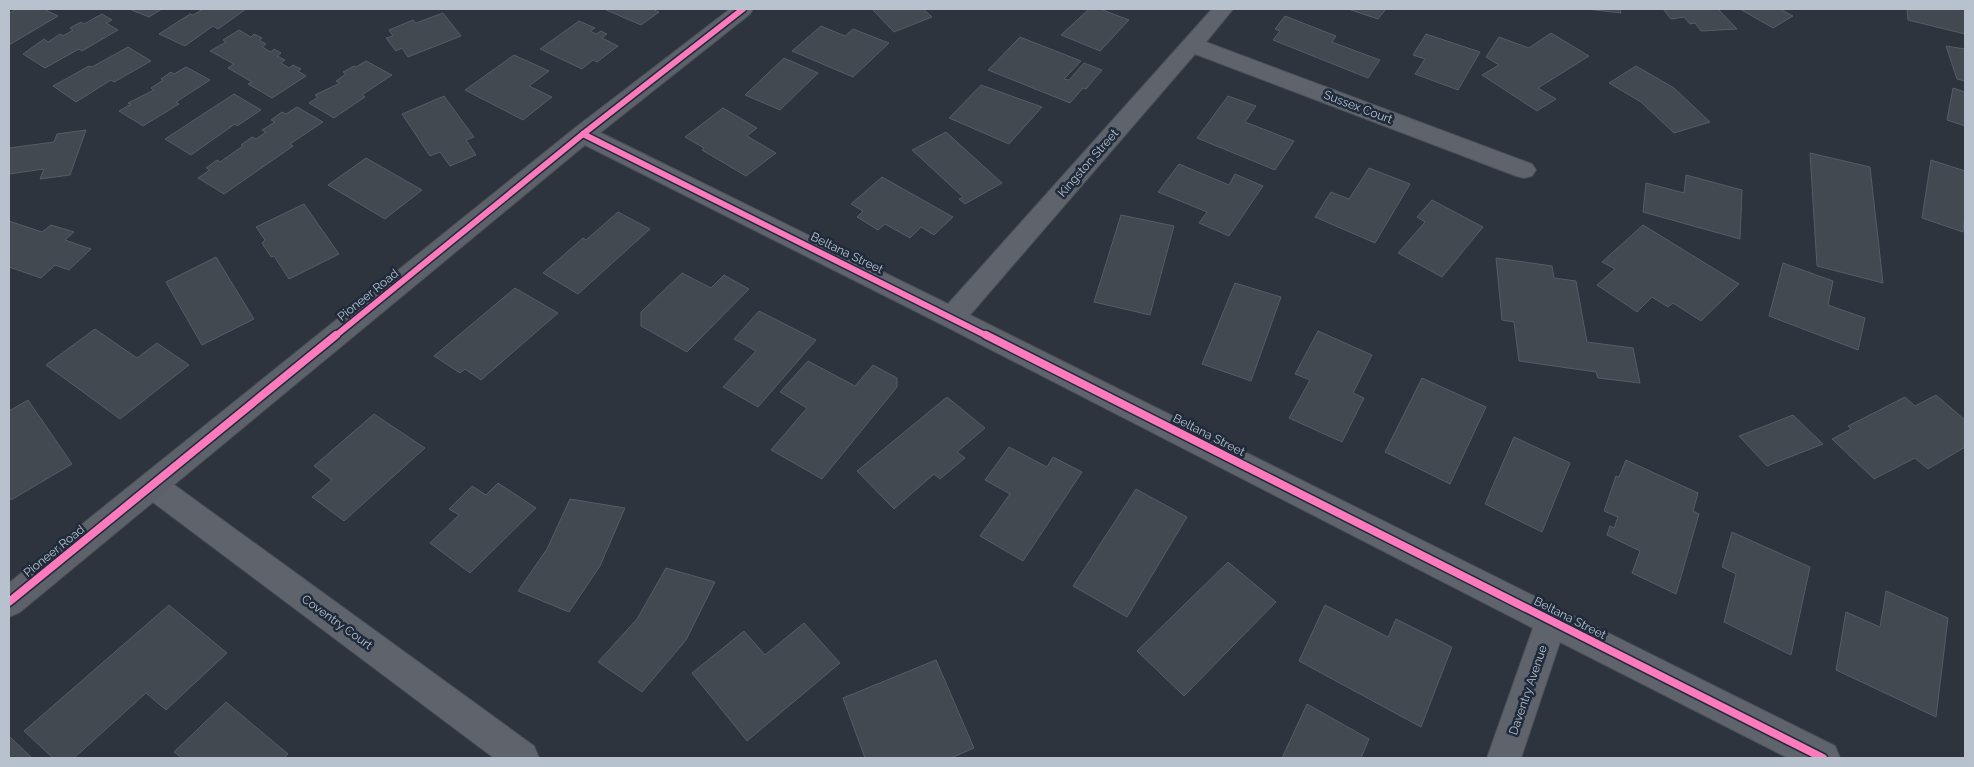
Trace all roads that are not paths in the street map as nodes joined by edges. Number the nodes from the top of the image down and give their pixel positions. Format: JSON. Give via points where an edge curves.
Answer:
{"nodes":[{"id":1,"x":743,"y":9,"type":"edge"},
{"id":2,"x":1223,"y":9,"type":"edge"},
{"id":3,"x":1192,"y":44,"type":"junction"},
{"id":4,"x":583,"y":134,"type":"junction"},
{"id":5,"x":1524,"y":170,"type":"dead end"},
{"id":6,"x":952,"y":318,"type":"junction"},
{"id":7,"x":152,"y":485,"type":"junction"},
{"id":8,"x":9,"y":602,"type":"edge"},
{"id":9,"x":1551,"y":622,"type":"junction"},
{"id":10,"x":522,"y":758,"type":"edge"},
{"id":11,"x":1504,"y":758,"type":"edge"},
{"id":12,"x":1823,"y":758,"type":"edge"}],
"edges":[{"from":1,"to":4,"type":"main road","name":"Pioneer Road"},
{"from":2,"to":3,"type":"street","name":"Kingston Street"},
{"from":3,"to":5,"type":"street","name":"Sussex Court"},
{"from":3,"to":6,"type":"street","name":"Kingston Street"},
{"from":4,"to":6,"type":"street","name":"Beltana Street"},
{"from":4,"to":7,"type":"main road","name":"Pioneer Road"},
{"from":6,"to":9,"type":"street","name":"Beltana Street"},
{"from":7,"to":8,"type":"main road","name":"Pioneer Road"},
{"from":7,"to":10,"type":"street","name":"Coventry Court"},
{"from":9,"to":11,"type":"street","name":"Daventry Avenue"},
{"from":9,"to":12,"type":"street","name":"Beltana Street"}]}
